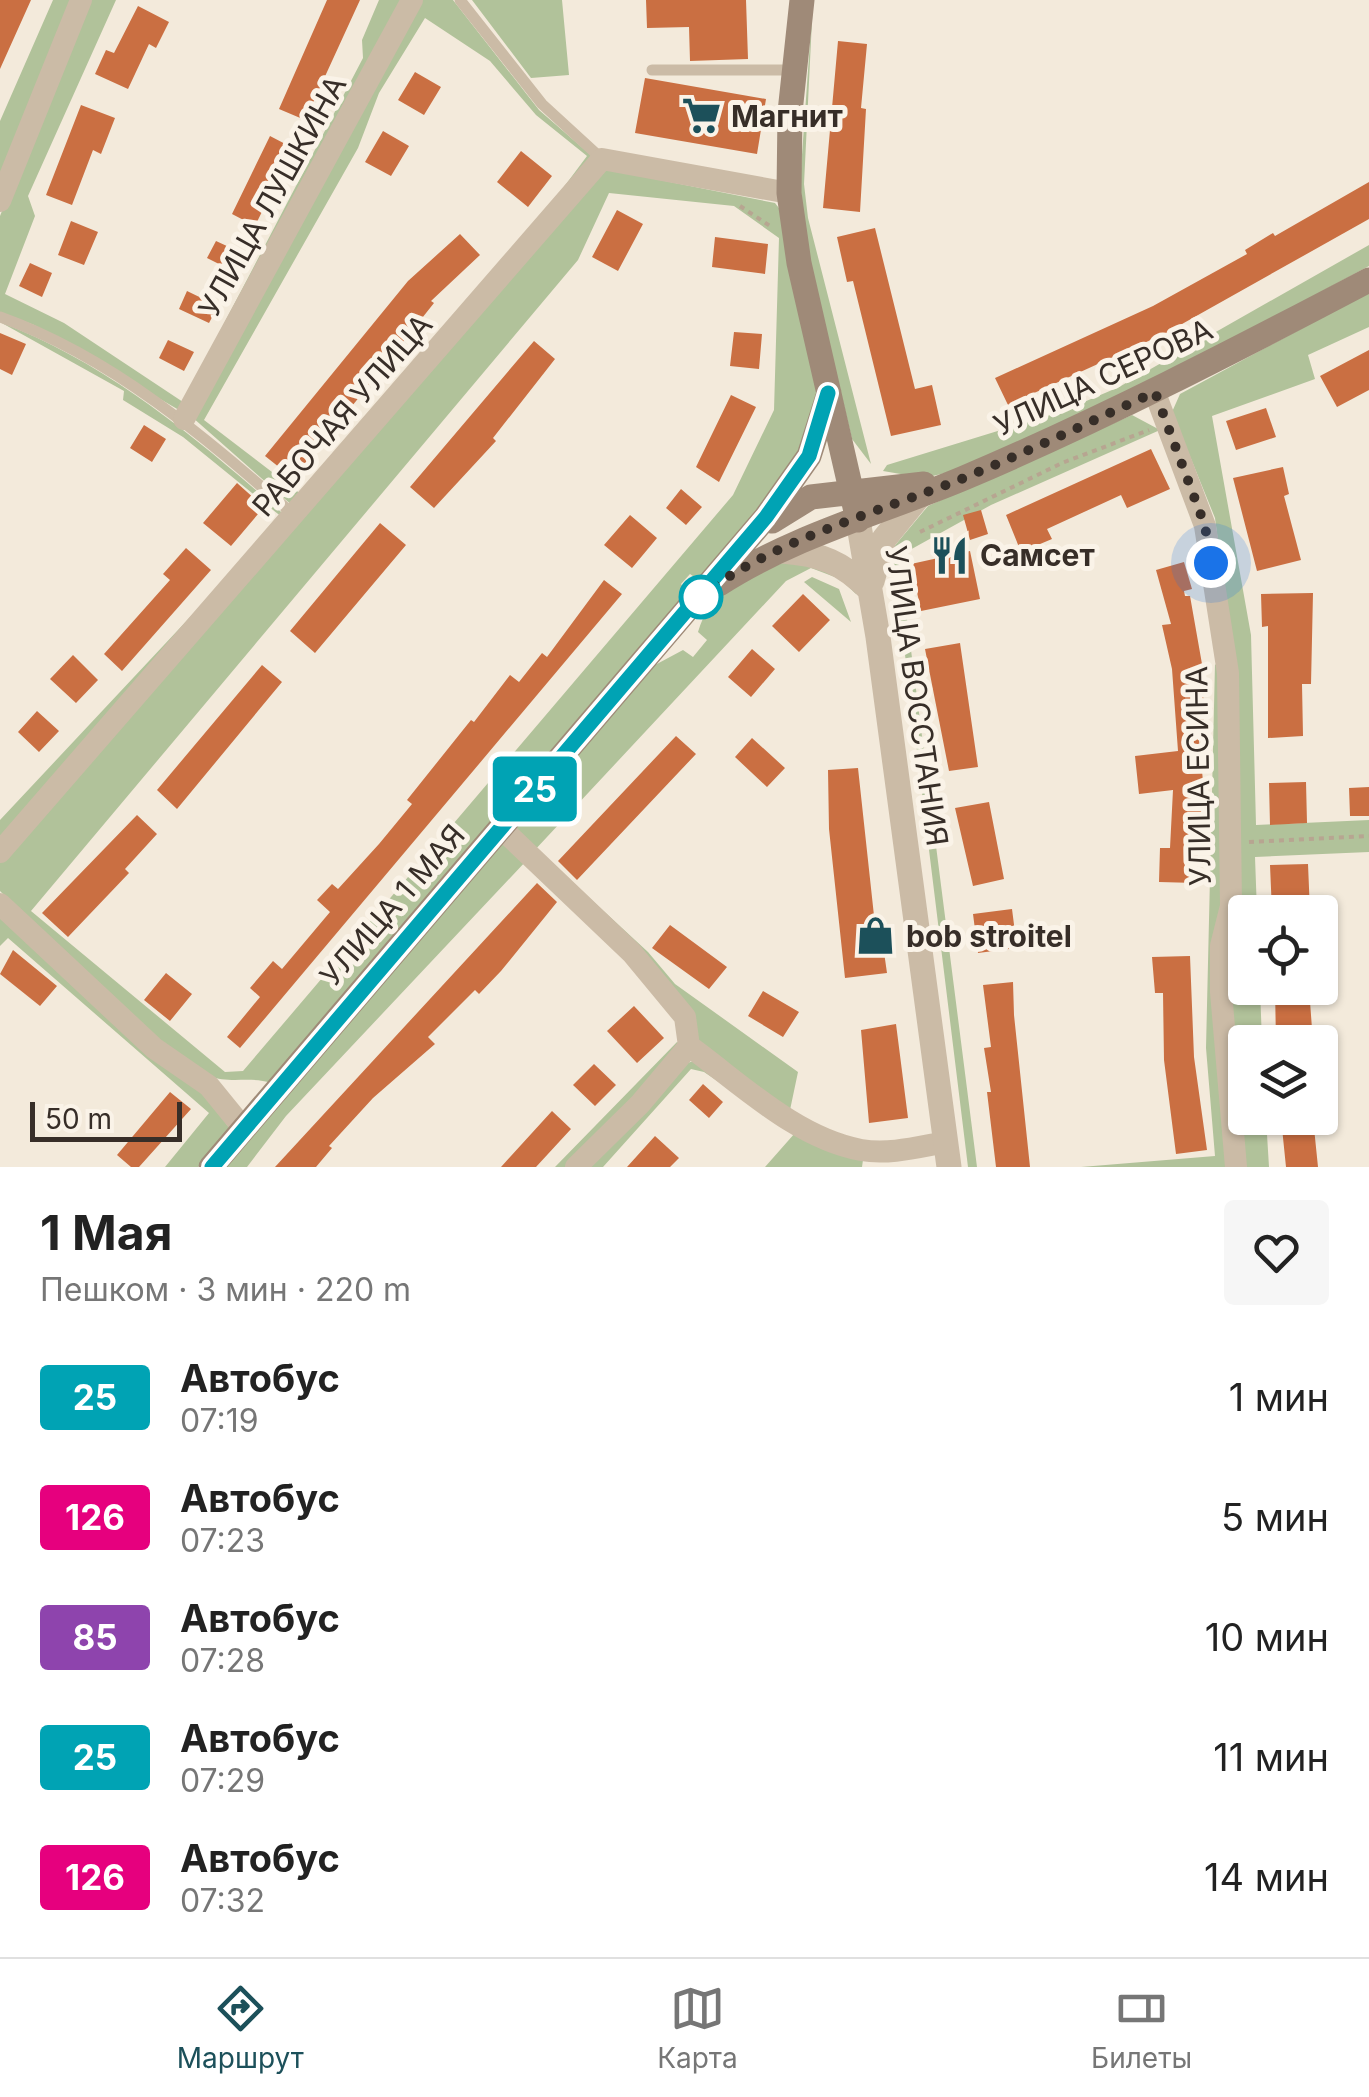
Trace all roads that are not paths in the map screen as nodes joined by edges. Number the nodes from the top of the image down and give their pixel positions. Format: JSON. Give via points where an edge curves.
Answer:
{"nodes":[{"id":1,"x":81,"y":0,"type":"edge"},
{"id":2,"x":412,"y":0,"type":"edge"},
{"id":3,"x":460,"y":0,"type":"edge"},
{"id":4,"x":802,"y":0,"type":"edge"},
{"id":5,"x":652,"y":70,"type":"dead end"},
{"id":6,"x":795,"y":70,"type":"junction"},
{"id":7,"x":602,"y":159,"type":"junction"},
{"id":8,"x":790,"y":193,"type":"junction"},
{"id":9,"x":0,"y":201,"type":"edge"},
{"id":10,"x":1369,"y":280,"type":"edge"},
{"id":11,"x":0,"y":316,"type":"edge"},
{"id":12,"x":1155,"y":392,"type":"junction"},
{"id":13,"x":828,"y":393,"type":"junction"},
{"id":14,"x":184,"y":419,"type":"junction"},
{"id":15,"x":840,"y":440,"type":"junction"},
{"id":16,"x":917,"y":490,"type":"junction"},
{"id":17,"x":851,"y":491,"type":"junction"},
{"id":18,"x":296,"y":516,"type":"junction"},
{"id":19,"x":858,"y":520,"type":"junction"},
{"id":20,"x":740,"y":549,"type":"junction"},
{"id":21,"x":782,"y":551,"type":"junction"},
{"id":22,"x":870,"y":590,"type":"junction"},
{"id":23,"x":702,"y":595,"type":"junction"},
{"id":24,"x":501,"y":828,"type":"junction"},
{"id":25,"x":0,"y":852,"type":"edge"},
{"id":26,"x":0,"y":904,"type":"edge"},
{"id":27,"x":688,"y":1046,"type":"junction"},
{"id":28,"x":244,"y":1129,"type":"junction"},
{"id":29,"x":947,"y":1154,"type":"edge"},
{"id":30,"x":212,"y":1167,"type":"edge"},
{"id":31,"x":576,"y":1167,"type":"edge"},
{"id":32,"x":1236,"y":1167,"type":"edge"}],
"edges":[{"from":1,"to":9,"type":"street"},
{"from":2,"to":14,"type":"street","name":"УЛИЦА ЛУШКИНА"},
{"from":3,"to":7,"type":"lane","via":[[542,104]]},
{"from":4,"to":6,"type":"main road","name":"УЛИЦА ВОССТАНИЯ"},
{"from":5,"to":6,"type":"lane"},
{"from":6,"to":8,"type":"main road","name":"УЛИЦА ВОССТАНИЯ"},
{"from":7,"to":8,"type":"street"},
{"from":7,"to":18,"type":"street","name":"РАБОЧАЯ УЛИЦА"},
{"from":8,"to":13,"type":"main road","name":"УЛИЦА ВОССТАНИЯ"},
{"from":10,"to":12,"type":"main road","name":"УЛИЦА СЕРОВА"},
{"from":11,"to":14,"type":"lane","via":[[32,328]]},
{"from":12,"to":16,"type":"main road","name":"УЛИЦА СЕРОВА","via":[[963,478]]},
{"from":12,"to":32,"type":"street","name":"УЛИЦА ЕСИНА","via":[[1205,526],[1228,673],[1231,906],[1222,992]]},
{"from":13,"to":15,"type":"main road","name":"УЛИЦА ВОССТАНИЯ"},
{"from":13,"to":20,"type":"main road","name":"УЛИЦА 1 МАЯ","via":[[809,456]]},
{"from":14,"to":18,"type":"lane"},
{"from":15,"to":16,"type":"main road","via":[[884,482]]},
{"from":15,"to":17,"type":"main road","name":"УЛИЦА ВОССТАНИЯ"},
{"from":16,"to":17,"type":"main road"},
{"from":16,"to":19,"type":"main road","name":"УЛИЦА СЕРОВА"},
{"from":16,"to":22,"type":"street","via":[[884,539]]},
{"from":17,"to":19,"type":"main road","name":"УЛИЦА ВОССТАНИЯ"},
{"from":17,"to":20,"type":"main road","via":[[811,497]]},
{"from":18,"to":25,"type":"street","name":"РАБОЧАЯ УЛИЦА"},
{"from":19,"to":21,"type":"main road","name":"УЛИЦА 1 МАЯ"},
{"from":19,"to":22,"type":"street","name":"УЛИЦА ВОССТАНИЯ"},
{"from":20,"to":23,"type":"main road","name":"УЛИЦА 1 МАЯ"},
{"from":21,"to":22,"type":"street","via":[[824,555]]},
{"from":21,"to":23,"type":"main road","name":"УЛИЦА 1 МАЯ"},
{"from":22,"to":29,"type":"street","name":"УЛИЦА ВОССТАНИЯ"},
{"from":23,"to":24,"type":"main road","name":"УЛИЦА 1 МАЯ"},
{"from":24,"to":27,"type":"street","via":[[632,953],[686,1017]]},
{"from":24,"to":28,"type":"main road","name":"УЛИЦА 1 МАЯ"},
{"from":26,"to":28,"type":"street","via":[[154,1048],[209,1086]]},
{"from":27,"to":29,"type":"street","via":[[822,1138],[862,1150]]},
{"from":27,"to":31,"type":"street"},
{"from":28,"to":30,"type":"main road","name":"УЛИЦА 1 МАЯ"}]}
